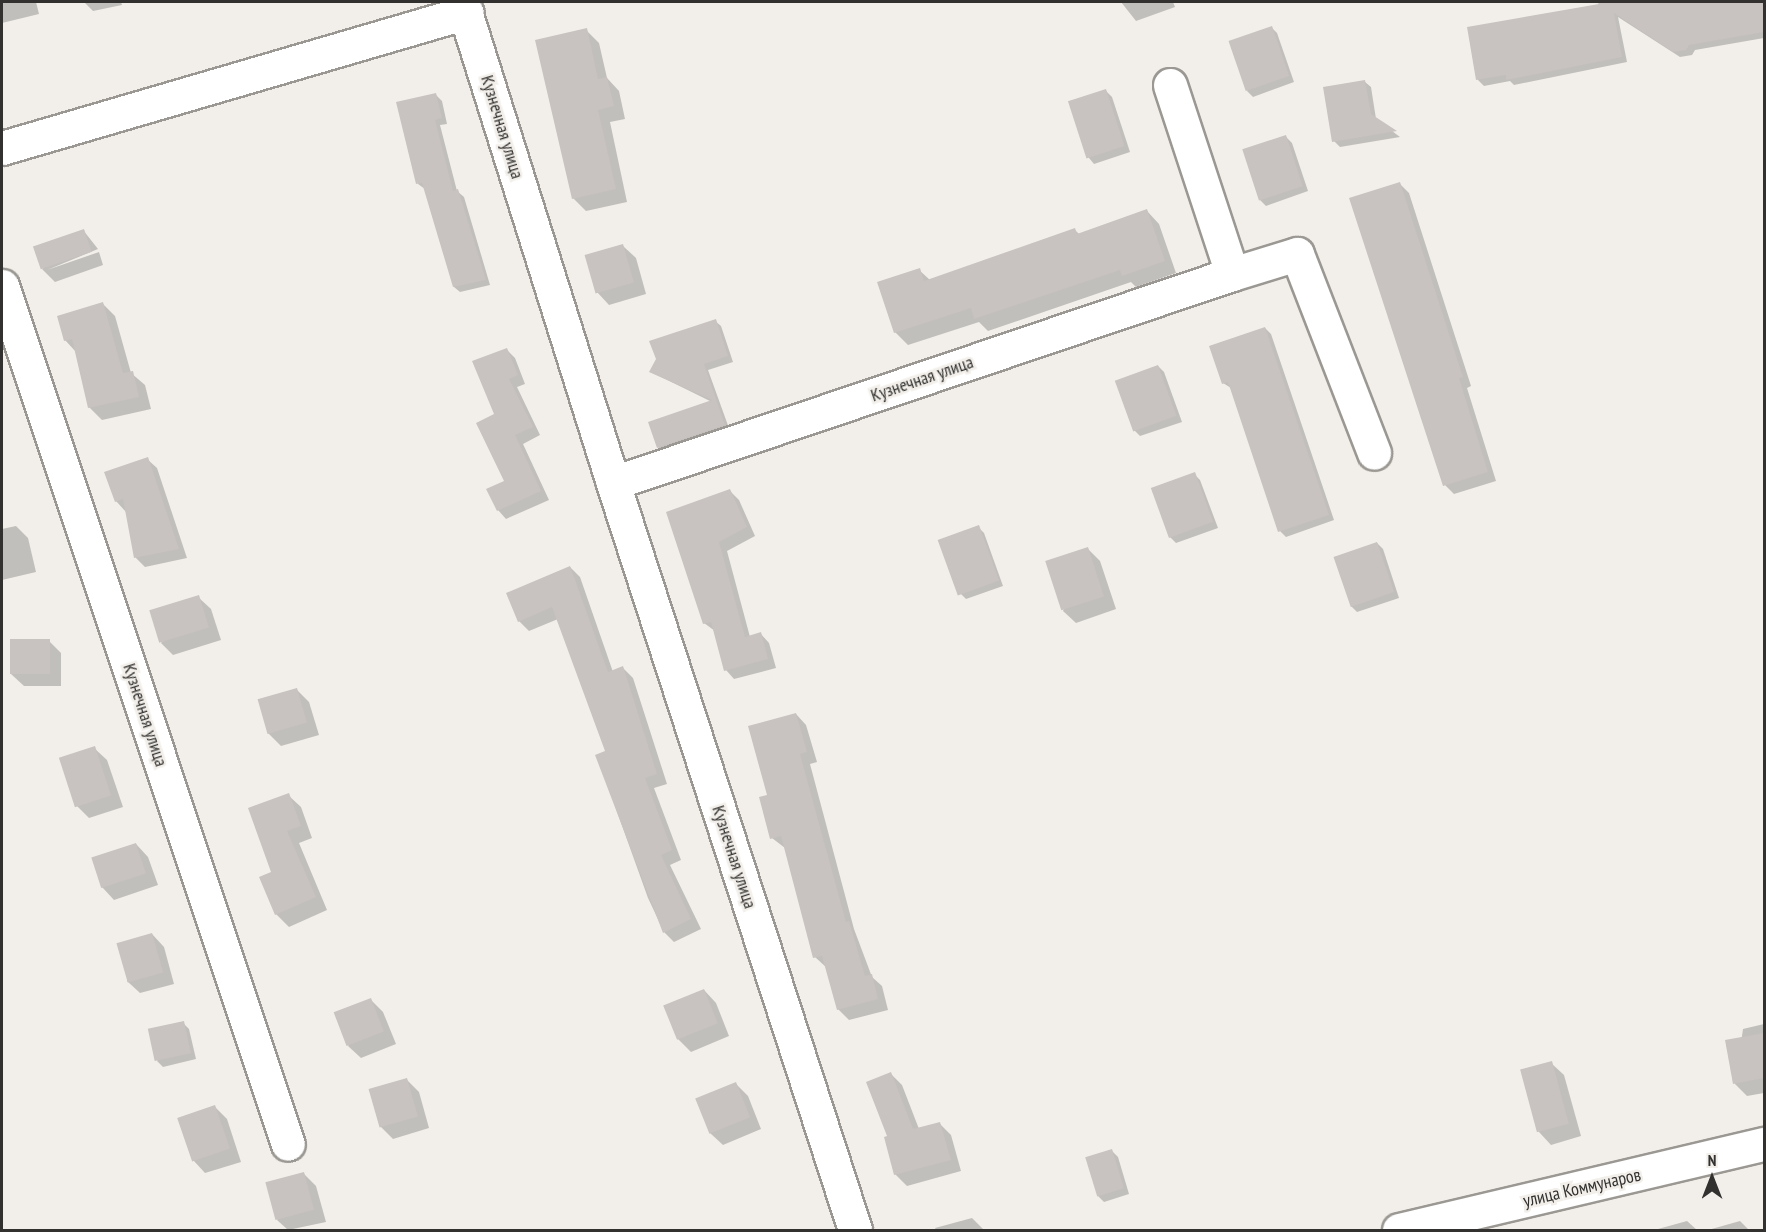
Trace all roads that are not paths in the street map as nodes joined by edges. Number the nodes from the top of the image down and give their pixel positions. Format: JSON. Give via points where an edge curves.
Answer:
{"nodes":[{"id":1,"x":464,"y":7,"type":"edge"},
{"id":2,"x":1170,"y":85,"type":"dead end"},
{"id":3,"x":2,"y":148,"type":"edge"},
{"id":4,"x":1232,"y":274,"type":"junction"},
{"id":5,"x":2,"y":286,"type":"edge"},
{"id":6,"x":1374,"y":453,"type":"dead end"},
{"id":7,"x":613,"y":483,"type":"junction"},
{"id":8,"x":288,"y":1144,"type":"dead end"},
{"id":9,"x":1764,"y":1144,"type":"edge"},
{"id":10,"x":855,"y":1230,"type":"edge"},
{"id":11,"x":1399,"y":1230,"type":"edge"}],
"edges":[{"from":1,"to":3,"type":"street","name":"Кузнечная улица"},
{"from":1,"to":7,"type":"street","name":"Кузнечная улица"},
{"from":2,"to":4,"type":"street"},
{"from":4,"to":6,"type":"street","name":"Кузнечная улица","via":[[1297,254]]},
{"from":4,"to":7,"type":"street","name":"Кузнечная улица"},
{"from":5,"to":8,"type":"street","name":"Кузнечная улица"},
{"from":7,"to":10,"type":"street","name":"Кузнечная улица"},
{"from":9,"to":11,"type":"street","name":"улица Коммунаров"}]}
